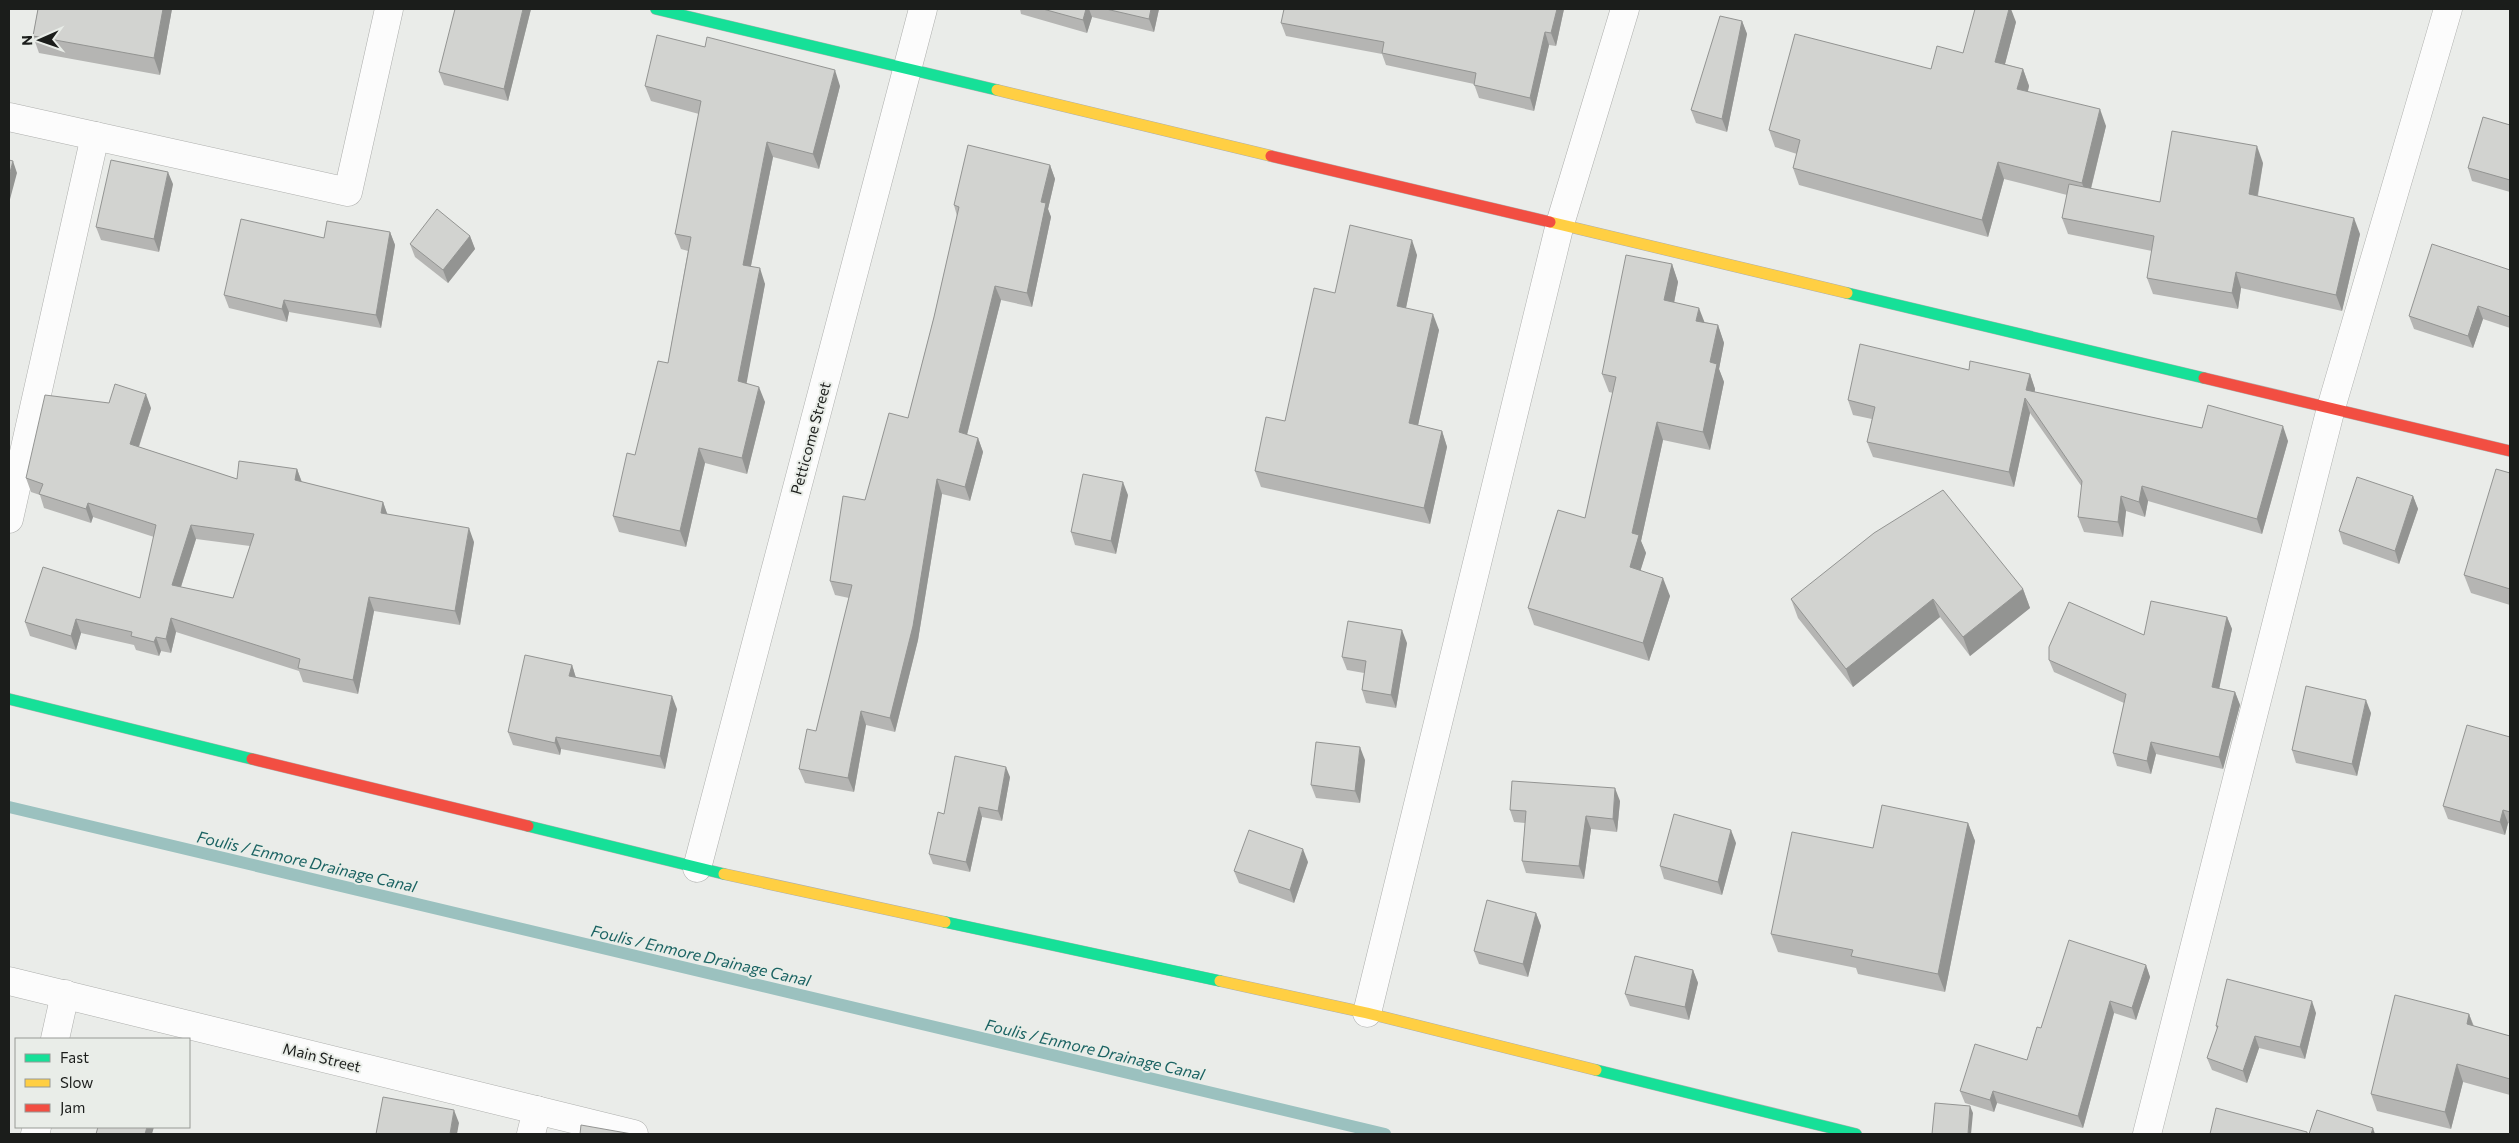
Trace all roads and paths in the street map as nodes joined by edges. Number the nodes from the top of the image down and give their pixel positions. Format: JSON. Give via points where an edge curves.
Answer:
{"nodes":[{"id":1,"x":388,"y":9,"type":"edge"},
{"id":2,"x":656,"y":9,"type":"edge"},
{"id":3,"x":923,"y":9,"type":"edge"},
{"id":4,"x":1625,"y":9,"type":"edge"},
{"id":5,"x":2448,"y":9,"type":"edge"},
{"id":6,"x":907,"y":69,"type":"junction"},
{"id":7,"x":9,"y":117,"type":"edge"},
{"id":8,"x":95,"y":136,"type":"junction"},
{"id":9,"x":1560,"y":224,"type":"junction"},
{"id":10,"x":2331,"y":408,"type":"junction"},
{"id":11,"x":2510,"y":451,"type":"edge"},
{"id":12,"x":9,"y":519,"type":"edge"},
{"id":13,"x":9,"y":699,"type":"edge"},
{"id":14,"x":697,"y":868,"type":"junction"},
{"id":15,"x":9,"y":981,"type":"edge"},
{"id":16,"x":65,"y":994,"type":"junction"},
{"id":17,"x":1367,"y":1013,"type":"junction"},
{"id":18,"x":55,"y":1038,"type":"edge"},
{"id":19,"x":534,"y":1122,"type":"edge"},
{"id":20,"x":634,"y":1134,"type":"edge"},
{"id":21,"x":1856,"y":1134,"type":"edge"},
{"id":22,"x":2147,"y":1134,"type":"edge"}],
"edges":[{"from":1,"to":8,"type":"street","via":[[348,192]]},
{"from":2,"to":6,"type":"street"},
{"from":3,"to":6,"type":"street","name":"Petticome Street"},
{"from":4,"to":9,"type":"street"},
{"from":5,"to":10,"type":"street"},
{"from":6,"to":9,"type":"street"},
{"from":6,"to":14,"type":"street","name":"Petticome Street"},
{"from":7,"to":8,"type":"street"},
{"from":8,"to":12,"type":"street"},
{"from":9,"to":10,"type":"street"},
{"from":9,"to":17,"type":"street"},
{"from":10,"to":11,"type":"street"},
{"from":10,"to":22,"type":"street"},
{"from":13,"to":14,"type":"street"},
{"from":14,"to":17,"type":"street"},
{"from":15,"to":16,"type":"street","name":"Main Street"},
{"from":16,"to":18,"type":"street"},
{"from":16,"to":19,"type":"street","name":"Main Street"},
{"from":17,"to":21,"type":"street"},
{"from":19,"to":20,"type":"street","name":"Main Street"}]}
